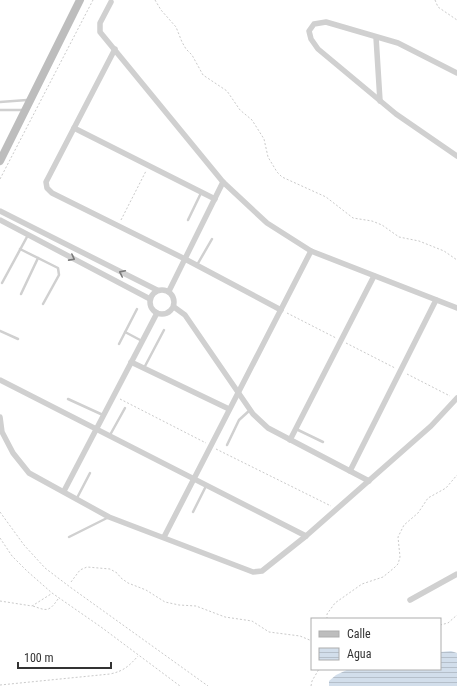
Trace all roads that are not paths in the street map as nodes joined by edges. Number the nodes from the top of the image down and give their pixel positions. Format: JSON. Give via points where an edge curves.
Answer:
{"nodes":[{"id":1,"x":80,"y":0,"type":"edge"},
{"id":2,"x":111,"y":2,"type":"dead end"},
{"id":3,"x":376,"y":37,"type":"junction"},
{"id":4,"x":115,"y":50,"type":"junction"},
{"id":5,"x":457,"y":73,"type":"edge"},
{"id":6,"x":29,"y":100,"type":"junction"},
{"id":7,"x":380,"y":101,"type":"junction"},
{"id":8,"x":0,"y":102,"type":"edge"},
{"id":9,"x":0,"y":110,"type":"edge"},
{"id":10,"x":25,"y":110,"type":"junction"},
{"id":11,"x":74,"y":128,"type":"junction"},
{"id":12,"x":457,"y":156,"type":"edge"},
{"id":13,"x":0,"y":161,"type":"edge"},
{"id":14,"x":223,"y":182,"type":"junction"},
{"id":15,"x":202,"y":192,"type":"junction"},
{"id":16,"x":215,"y":199,"type":"junction"},
{"id":17,"x":0,"y":206,"type":"edge"},
{"id":18,"x":0,"y":213,"type":"edge"},
{"id":19,"x":0,"y":220,"type":"edge"},
{"id":20,"x":188,"y":220,"type":"dead end"},
{"id":21,"x":28,"y":235,"type":"junction"},
{"id":22,"x":212,"y":239,"type":"dead end"},
{"id":23,"x":56,"y":240,"type":"junction"},
{"id":24,"x":52,"y":248,"type":"junction"},
{"id":25,"x":20,"y":249,"type":"junction"},
{"id":26,"x":311,"y":251,"type":"junction"},
{"id":27,"x":38,"y":258,"type":"junction"},
{"id":28,"x":185,"y":259,"type":"junction"},
{"id":29,"x":197,"y":266,"type":"junction"},
{"id":30,"x":374,"y":276,"type":"junction"},
{"id":31,"x":2,"y":283,"type":"dead end"},
{"id":32,"x":157,"y":290,"type":"junction"},
{"id":33,"x":169,"y":291,"type":"junction"},
{"id":34,"x":21,"y":294,"type":"dead end"},
{"id":35,"x":150,"y":299,"type":"junction"},
{"id":36,"x":436,"y":300,"type":"junction"},
{"id":37,"x":44,"y":304,"type":"dead end"},
{"id":38,"x":174,"y":307,"type":"junction"},
{"id":39,"x":457,"y":308,"type":"edge"},
{"id":40,"x":137,"y":309,"type":"dead end"},
{"id":41,"x":280,"y":310,"type":"junction"},
{"id":42,"x":157,"y":313,"type":"junction"},
{"id":43,"x":164,"y":330,"type":"dead end"},
{"id":44,"x":0,"y":331,"type":"edge"},
{"id":45,"x":125,"y":332,"type":"junction"},
{"id":46,"x":18,"y":339,"type":"dead end"},
{"id":47,"x":142,"y":341,"type":"junction"},
{"id":48,"x":119,"y":344,"type":"dead end"},
{"id":49,"x":131,"y":362,"type":"junction"},
{"id":50,"x":143,"y":368,"type":"junction"},
{"id":51,"x":0,"y":380,"type":"edge"},
{"id":52,"x":238,"y":392,"type":"junction"},
{"id":53,"x":456,"y":398,"type":"edge"},
{"id":54,"x":68,"y":399,"type":"dead end"},
{"id":55,"x":125,"y":408,"type":"dead end"},
{"id":56,"x":229,"y":409,"type":"junction"},
{"id":57,"x":250,"y":410,"type":"junction"},
{"id":58,"x":104,"y":415,"type":"junction"},
{"id":59,"x":0,"y":418,"type":"edge"},
{"id":60,"x":97,"y":429,"type":"junction"},
{"id":61,"x":295,"y":429,"type":"junction"},
{"id":62,"x":110,"y":435,"type":"junction"},
{"id":63,"x":290,"y":440,"type":"junction"},
{"id":64,"x":323,"y":442,"type":"dead end"},
{"id":65,"x":227,"y":445,"type":"dead end"},
{"id":66,"x":350,"y":470,"type":"junction"},
{"id":67,"x":90,"y":473,"type":"dead end"},
{"id":68,"x":193,"y":479,"type":"junction"},
{"id":69,"x":369,"y":481,"type":"junction"},
{"id":70,"x":207,"y":486,"type":"junction"},
{"id":71,"x":64,"y":491,"type":"junction"},
{"id":72,"x":77,"y":498,"type":"junction"},
{"id":73,"x":193,"y":512,"type":"dead end"},
{"id":74,"x":109,"y":517,"type":"junction"},
{"id":75,"x":306,"y":536,"type":"junction"},
{"id":76,"x":69,"y":537,"type":"dead end"},
{"id":77,"x":164,"y":537,"type":"junction"},
{"id":78,"x":457,"y":574,"type":"edge"},
{"id":79,"x":410,"y":600,"type":"dead end"}],
"edges":[{"from":1,"to":6,"type":"street"},
{"from":2,"to":4,"type":"street","via":[[100,23],[100,32]]},
{"from":3,"to":5,"type":"street","via":[[398,43]]},
{"from":3,"to":7,"type":"street"},
{"from":3,"to":7,"type":"street","via":[[326,22],[314,24],[309,31],[318,49]]},
{"from":4,"to":11,"type":"street"},
{"from":4,"to":14,"type":"street"},
{"from":6,"to":8,"type":"lane"},
{"from":6,"to":10,"type":"street"},
{"from":7,"to":12,"type":"street"},
{"from":9,"to":10,"type":"lane"},
{"from":10,"to":13,"type":"street"},
{"from":11,"to":15,"type":"street"},
{"from":11,"to":28,"type":"street","via":[[46,182],[47,188],[52,193]]},
{"from":14,"to":16,"type":"street"},
{"from":14,"to":26,"type":"street","via":[[267,223]]},
{"from":15,"to":16,"type":"street"},
{"from":15,"to":20,"type":"lane"},
{"from":16,"to":28,"type":"street"},
{"from":17,"to":18,"type":"street"},
{"from":18,"to":23,"type":"street"},
{"from":19,"to":21,"type":"street"},
{"from":21,"to":24,"type":"street"},
{"from":21,"to":25,"type":"lane"},
{"from":22,"to":29,"type":"lane"},
{"from":23,"to":24,"type":"street"},
{"from":32,"to":23,"type":"street","one_way":true},
{"from":24,"to":35,"type":"street","one_way":true},
{"from":25,"to":27,"type":"lane"},
{"from":25,"to":31,"type":"lane"},
{"from":26,"to":30,"type":"street"},
{"from":26,"to":41,"type":"street"},
{"from":27,"to":34,"type":"lane"},
{"from":27,"to":37,"type":"lane","via":[[58,268],[59,271]]},
{"from":28,"to":29,"type":"street"},
{"from":28,"to":33,"type":"street"},
{"from":29,"to":41,"type":"street"},
{"from":30,"to":36,"type":"street"},
{"from":30,"to":61,"type":"street"},
{"from":32,"to":33,"type":"street"},
{"from":32,"to":35,"type":"street"},
{"from":33,"to":38,"type":"street","via":[[175,301]]},
{"from":35,"to":42,"type":"street","via":[[150,306]]},
{"from":36,"to":39,"type":"street"},
{"from":36,"to":66,"type":"street"},
{"from":38,"to":42,"type":"street","via":[[170,312]]},
{"from":38,"to":52,"type":"street","via":[[185,315]]},
{"from":40,"to":45,"type":"lane"},
{"from":41,"to":52,"type":"street"},
{"from":42,"to":47,"type":"street"},
{"from":43,"to":50,"type":"lane"},
{"from":44,"to":46,"type":"lane"},
{"from":45,"to":47,"type":"lane"},
{"from":45,"to":48,"type":"lane"},
{"from":47,"to":49,"type":"street"},
{"from":49,"to":50,"type":"street"},
{"from":49,"to":58,"type":"street"},
{"from":50,"to":56,"type":"street"},
{"from":51,"to":60,"type":"street"},
{"from":52,"to":56,"type":"street"},
{"from":52,"to":57,"type":"street"},
{"from":53,"to":69,"type":"street","via":[[431,426]]},
{"from":54,"to":58,"type":"lane"},
{"from":55,"to":62,"type":"lane"},
{"from":56,"to":68,"type":"street"},
{"from":57,"to":63,"type":"street","via":[[268,428]]},
{"from":57,"to":65,"type":"lane","via":[[239,420]]},
{"from":58,"to":60,"type":"street"},
{"from":59,"to":71,"type":"street","via":[[2,432],[13,453],[29,473]]},
{"from":60,"to":62,"type":"street"},
{"from":60,"to":71,"type":"street"},
{"from":61,"to":63,"type":"street"},
{"from":61,"to":64,"type":"lane"},
{"from":62,"to":68,"type":"street"},
{"from":63,"to":66,"type":"street"},
{"from":66,"to":69,"type":"street"},
{"from":67,"to":72,"type":"lane"},
{"from":68,"to":70,"type":"street"},
{"from":68,"to":77,"type":"street"},
{"from":69,"to":75,"type":"street"},
{"from":70,"to":73,"type":"lane"},
{"from":70,"to":75,"type":"street"},
{"from":71,"to":72,"type":"street"},
{"from":72,"to":74,"type":"street"},
{"from":74,"to":76,"type":"lane"},
{"from":74,"to":77,"type":"street"},
{"from":75,"to":77,"type":"street","via":[[262,572],[253,572]]},
{"from":78,"to":79,"type":"street"}]}
